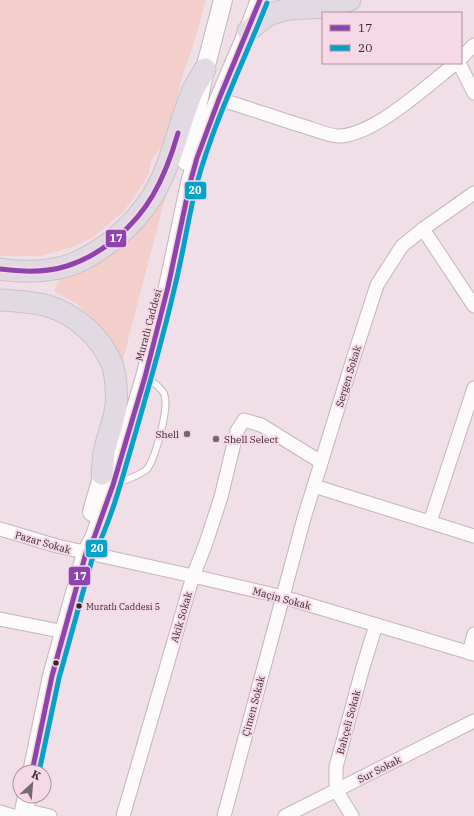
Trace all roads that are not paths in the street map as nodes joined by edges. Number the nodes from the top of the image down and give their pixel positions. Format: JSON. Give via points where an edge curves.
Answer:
{"nodes":[{"id":1,"x":223,"y":0,"type":"edge"},
{"id":2,"x":260,"y":0,"type":"edge"},
{"id":3,"x":350,"y":0,"type":"edge"},
{"id":4,"x":248,"y":32,"type":"junction"},
{"id":5,"x":474,"y":45,"type":"edge"},
{"id":6,"x":462,"y":57,"type":"edge"},
{"id":7,"x":456,"y":64,"type":"edge"},
{"id":8,"x":458,"y":64,"type":"edge"},
{"id":9,"x":205,"y":69,"type":"junction"},
{"id":10,"x":474,"y":93,"type":"edge"},
{"id":11,"x":218,"y":99,"type":"junction"},
{"id":12,"x":474,"y":193,"type":"edge"},
{"id":13,"x":423,"y":229,"type":"junction"},
{"id":14,"x":0,"y":269,"type":"edge"},
{"id":15,"x":0,"y":300,"type":"edge"},
{"id":16,"x":474,"y":306,"type":"edge"},
{"id":17,"x":145,"y":377,"type":"junction"},
{"id":18,"x":474,"y":388,"type":"edge"},
{"id":19,"x":321,"y":462,"type":"junction"},
{"id":20,"x":108,"y":480,"type":"junction"},
{"id":21,"x":314,"y":486,"type":"junction"},
{"id":22,"x":430,"y":522,"type":"junction"},
{"id":23,"x":0,"y":529,"type":"edge"},
{"id":24,"x":474,"y":536,"type":"edge"},
{"id":25,"x":86,"y":553,"type":"junction"},
{"id":26,"x":193,"y":576,"type":"junction"},
{"id":27,"x":283,"y":597,"type":"junction"},
{"id":28,"x":0,"y":619,"type":"edge"},
{"id":29,"x":376,"y":625,"type":"junction"},
{"id":30,"x":65,"y":632,"type":"junction"},
{"id":31,"x":474,"y":634,"type":"edge"},
{"id":32,"x":472,"y":653,"type":"edge"},
{"id":33,"x":474,"y":721,"type":"edge"},
{"id":34,"x":34,"y":764,"type":"edge"},
{"id":35,"x":336,"y":790,"type":"junction"},
{"id":36,"x":22,"y":810,"type":"edge"},
{"id":37,"x":0,"y":812,"type":"edge"},
{"id":38,"x":50,"y":816,"type":"edge"},
{"id":39,"x":123,"y":816,"type":"edge"},
{"id":40,"x":224,"y":816,"type":"edge"},
{"id":41,"x":285,"y":816,"type":"edge"},
{"id":42,"x":352,"y":816,"type":"edge"}],
"edges":[{"from":1,"to":9,"type":"main road","name":"Muratlı Caddesi"},
{"from":2,"to":4,"type":"main road","name":"Muratlı Caddesi"},
{"from":3,"to":4,"type":"highway","via":[[328,7],[288,9],[268,15]]},
{"from":4,"to":11,"type":"main road","name":"Muratlı Caddesi"},
{"from":5,"to":6,"type":"street"},
{"from":7,"to":11,"type":"street","via":[[375,125],[340,137]]},
{"from":8,"to":10,"type":"street"},
{"from":9,"to":14,"type":"highway","via":[[193,90],[159,183],[141,213],[122,233],[75,263],[47,270],[24,272]]},
{"from":9,"to":20,"type":"main road","name":"Muratlı Caddesi","via":[[163,268]]},
{"from":11,"to":17,"type":"main road","name":"Muratlı Caddesi","via":[[190,183],[168,287]]},
{"from":12,"to":13,"type":"street","name":"Sergen Sokak"},
{"from":13,"to":16,"type":"street"},
{"from":13,"to":19,"type":"street","name":"Sergen Sokak","via":[[402,246],[377,285]]},
{"from":15,"to":20,"type":"highway","via":[[36,303],[69,315],[90,331],[102,346],[112,364],[116,390],[113,423],[104,452]]},
{"from":17,"to":20,"type":"main road","name":"Muratlı Caddesi"},
{"from":17,"to":20,"type":"lane","via":[[164,394],[165,400],[154,455],[146,470]]},
{"from":18,"to":22,"type":"street"},
{"from":19,"to":21,"type":"street","name":"Sergen Sokak"},
{"from":19,"to":26,"type":"street","name":"Akik Sokak","via":[[261,425],[244,420],[237,431],[221,497]]},
{"from":20,"to":25,"type":"main road","name":"Muratlı Caddesi","via":[[84,541]]},
{"from":21,"to":22,"type":"street"},
{"from":21,"to":27,"type":"street","name":"Sergen Sokak"},
{"from":22,"to":24,"type":"street"},
{"from":23,"to":25,"type":"street","name":"Pazar Sokak"},
{"from":25,"to":26,"type":"street","name":"Maçin Sokak"},
{"from":25,"to":30,"type":"main road","name":"Muratlı Caddesi"},
{"from":26,"to":27,"type":"street","name":"Maçin Sokak"},
{"from":26,"to":39,"type":"street","name":"Akik Sokak"},
{"from":27,"to":29,"type":"street","name":"Maçin Sokak"},
{"from":27,"to":40,"type":"street","name":"Çimen Sokak"},
{"from":28,"to":30,"type":"street"},
{"from":29,"to":32,"type":"street","name":"Maçin Sokak"},
{"from":29,"to":35,"type":"street","name":"Bahçeli Sokak","via":[[336,767]]},
{"from":30,"to":34,"type":"main road","name":"Muratlı Caddesi","via":[[52,676]]},
{"from":31,"to":32,"type":"street"},
{"from":33,"to":35,"type":"street","name":"Sur Sokak"},
{"from":35,"to":41,"type":"street","name":"Sur Sokak"},
{"from":35,"to":42,"type":"street"},
{"from":36,"to":37,"type":"street"},
{"from":36,"to":38,"type":"street"}]}
